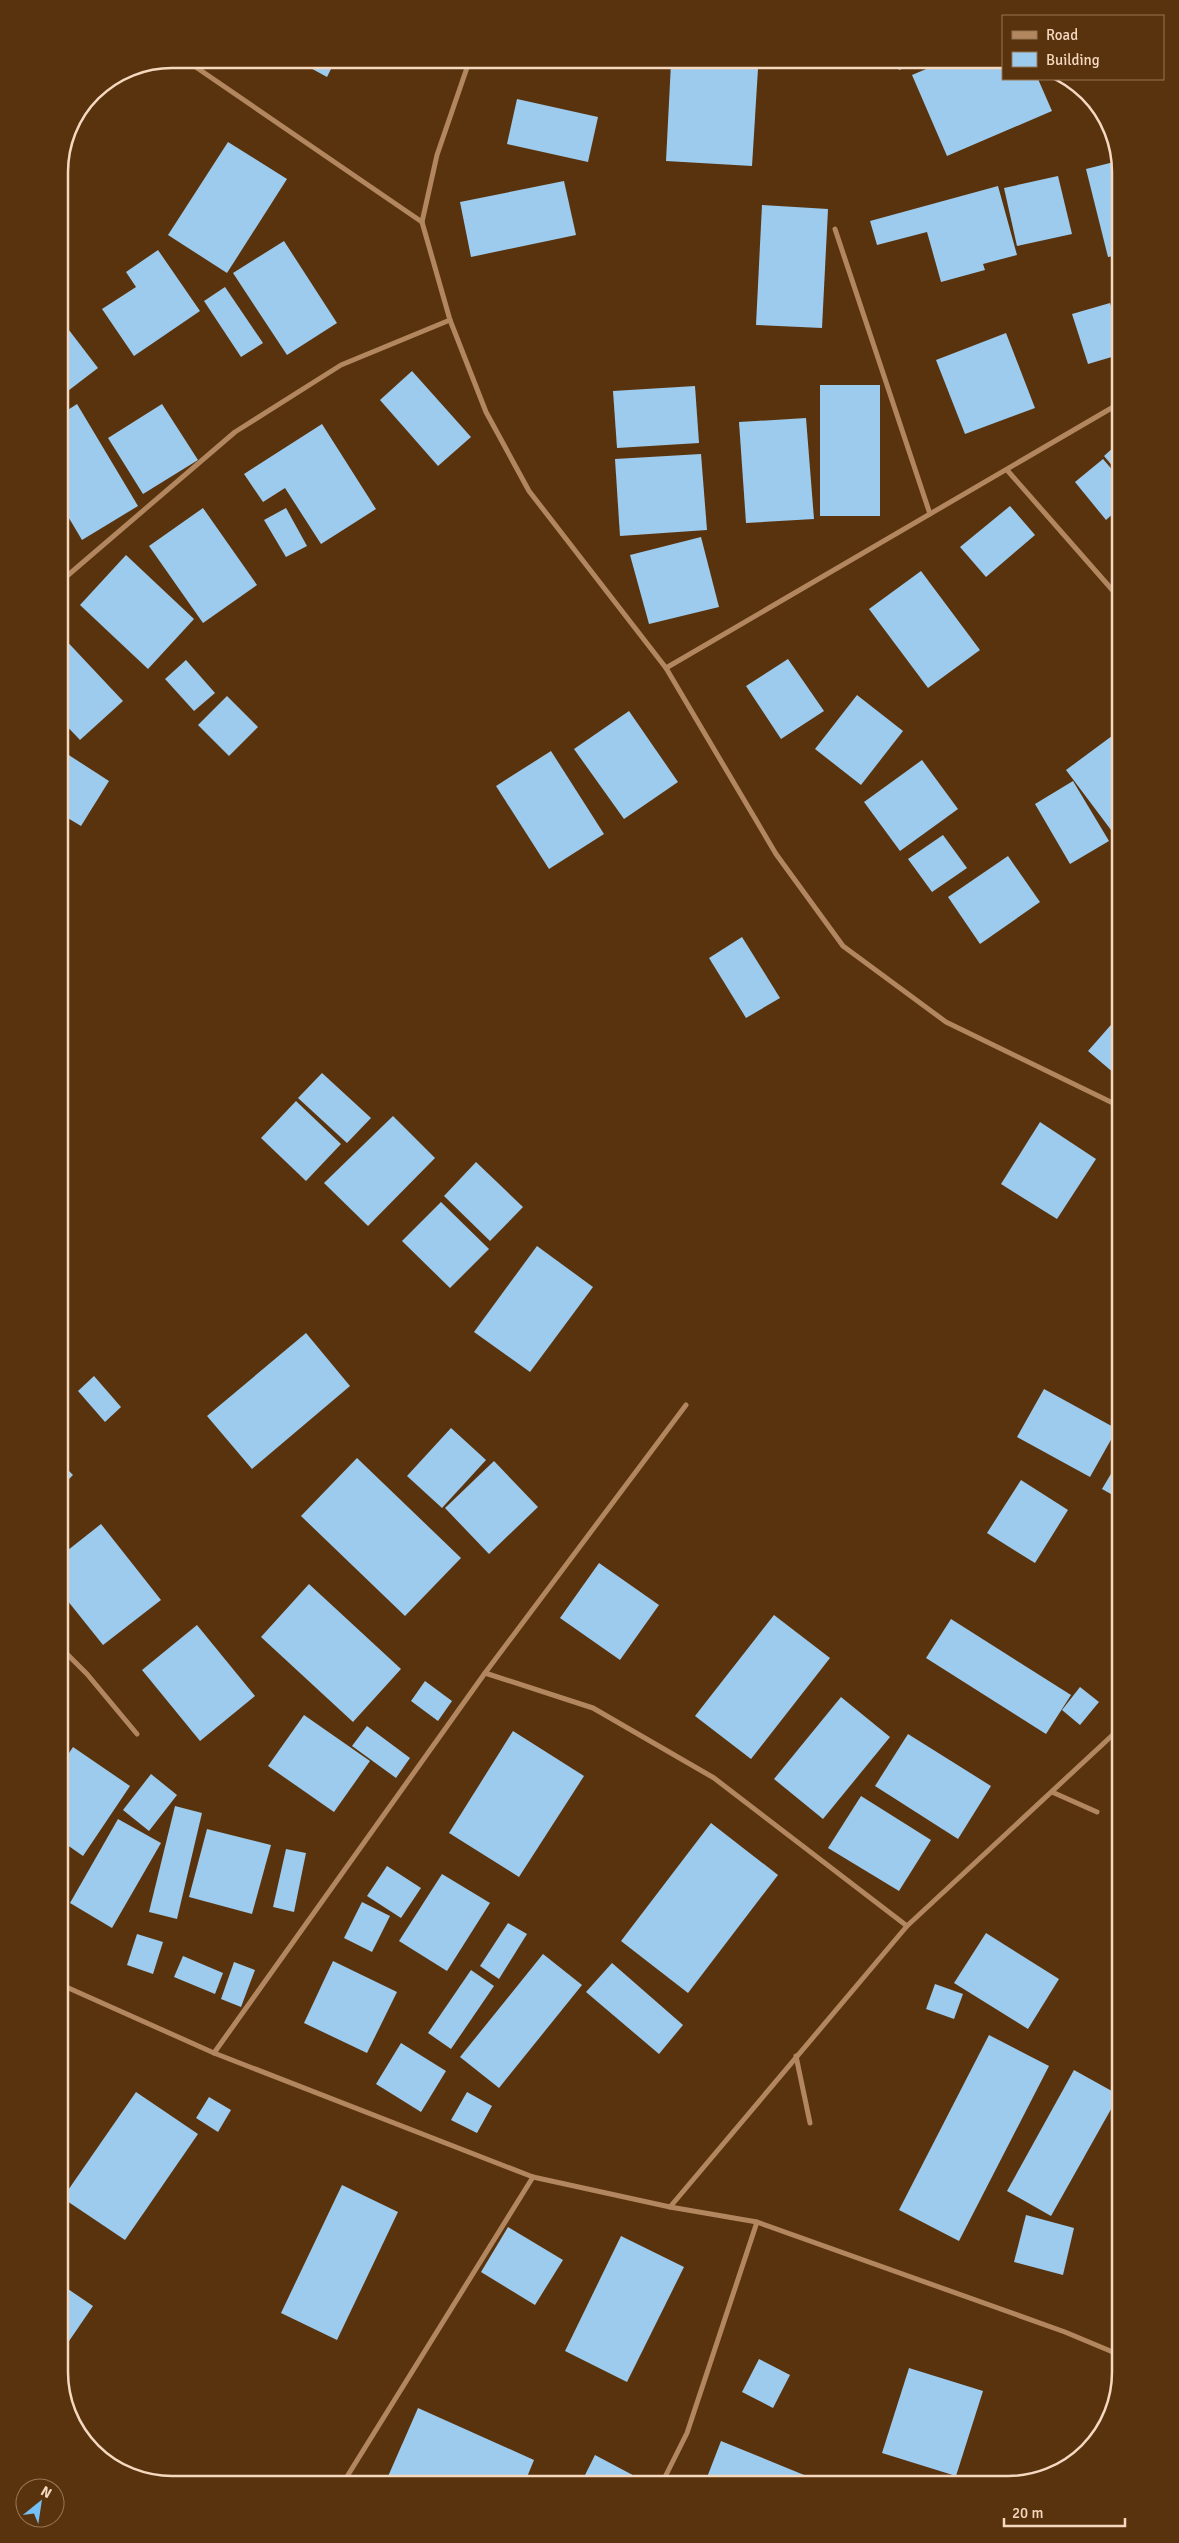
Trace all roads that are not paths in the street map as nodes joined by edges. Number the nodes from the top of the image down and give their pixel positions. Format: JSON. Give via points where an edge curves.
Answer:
{"nodes":[{"id":1,"x":197,"y":68,"type":"edge"},
{"id":2,"x":467,"y":68,"type":"edge"},
{"id":3,"x":422,"y":222,"type":"junction"},
{"id":4,"x":835,"y":229,"type":"dead end"},
{"id":5,"x":450,"y":320,"type":"junction"},
{"id":6,"x":1112,"y":408,"type":"edge"},
{"id":7,"x":1007,"y":470,"type":"junction"},
{"id":8,"x":930,"y":514,"type":"junction"},
{"id":9,"x":68,"y":575,"type":"edge"},
{"id":10,"x":1112,"y":590,"type":"edge"},
{"id":11,"x":666,"y":668,"type":"junction"},
{"id":12,"x":1112,"y":1103,"type":"edge"},
{"id":13,"x":686,"y":1405,"type":"dead end"},
{"id":14,"x":67,"y":1654,"type":"edge"},
{"id":15,"x":486,"y":1673,"type":"junction"},
{"id":16,"x":137,"y":1734,"type":"dead end"},
{"id":17,"x":1112,"y":1736,"type":"edge"},
{"id":18,"x":1052,"y":1792,"type":"junction"},
{"id":19,"x":1097,"y":1812,"type":"dead end"},
{"id":20,"x":907,"y":1926,"type":"junction"},
{"id":21,"x":67,"y":1987,"type":"edge"},
{"id":22,"x":214,"y":2053,"type":"junction"},
{"id":23,"x":796,"y":2056,"type":"junction"},
{"id":24,"x":810,"y":2123,"type":"dead end"},
{"id":25,"x":533,"y":2178,"type":"junction"},
{"id":26,"x":670,"y":2207,"type":"junction"},
{"id":27,"x":757,"y":2222,"type":"junction"},
{"id":28,"x":1112,"y":2352,"type":"edge"},
{"id":29,"x":348,"y":2475,"type":"edge"},
{"id":30,"x":666,"y":2476,"type":"edge"}],
"edges":[{"from":1,"to":3,"type":"street"},
{"from":2,"to":3,"type":"street","via":[[437,155]]},
{"from":3,"to":5,"type":"street"},
{"from":4,"to":8,"type":"street"},
{"from":5,"to":9,"type":"street","via":[[341,365],[235,432]]},
{"from":5,"to":11,"type":"street","via":[[486,412],[529,490]]},
{"from":6,"to":7,"type":"street"},
{"from":7,"to":8,"type":"street"},
{"from":7,"to":10,"type":"street"},
{"from":8,"to":11,"type":"street"},
{"from":11,"to":12,"type":"street","via":[[776,854],[843,946],[946,1022]]},
{"from":13,"to":15,"type":"street"},
{"from":14,"to":16,"type":"street"},
{"from":15,"to":20,"type":"street","via":[[593,1708],[714,1778]]},
{"from":15,"to":22,"type":"street"},
{"from":17,"to":18,"type":"street"},
{"from":18,"to":19,"type":"street"},
{"from":18,"to":20,"type":"street"},
{"from":20,"to":23,"type":"street"},
{"from":21,"to":22,"type":"street"},
{"from":22,"to":25,"type":"street"},
{"from":23,"to":24,"type":"street"},
{"from":23,"to":26,"type":"street"},
{"from":25,"to":26,"type":"street"},
{"from":25,"to":29,"type":"street"},
{"from":26,"to":27,"type":"street"},
{"from":27,"to":28,"type":"street"},
{"from":27,"to":30,"type":"street","via":[[687,2433]]}]}
